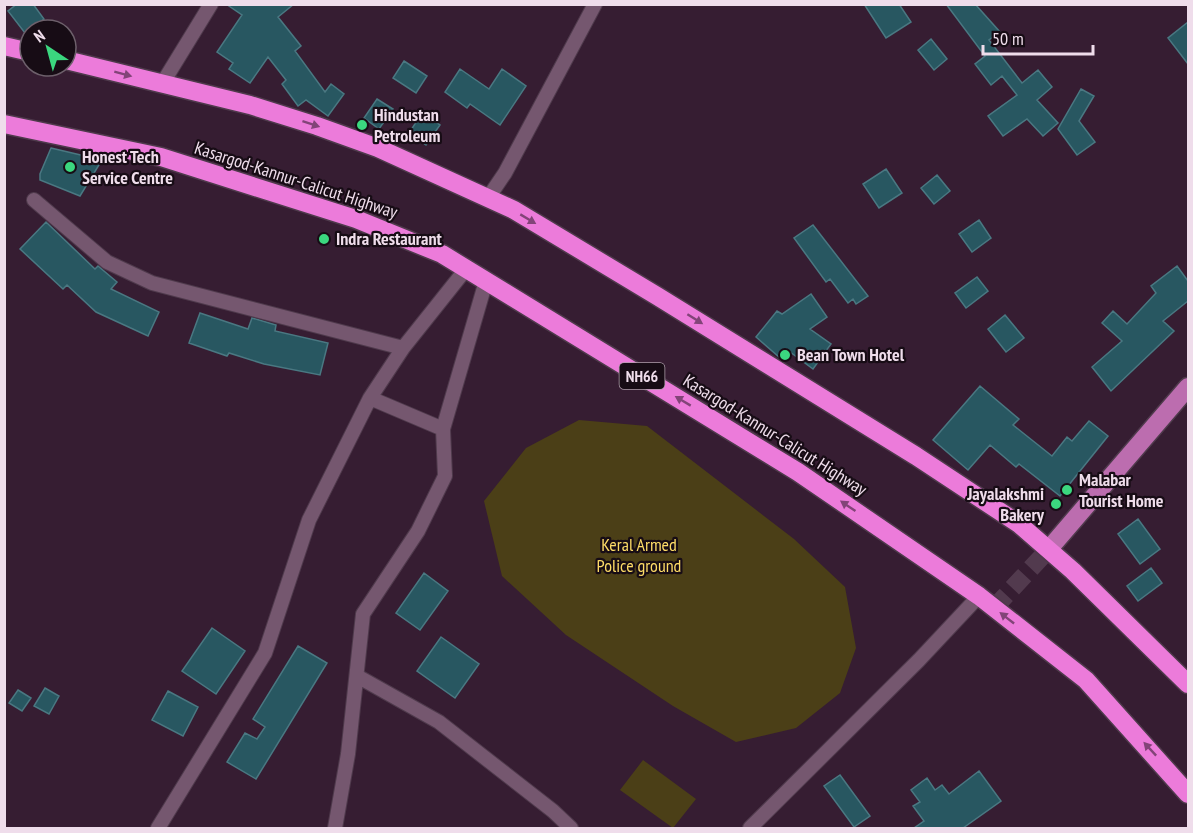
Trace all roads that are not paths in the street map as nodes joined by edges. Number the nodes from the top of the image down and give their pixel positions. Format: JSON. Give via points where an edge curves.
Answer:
{"nodes":[{"id":1,"x":211,"y":4,"type":"edge"},
{"id":2,"x":595,"y":4,"type":"edge"},
{"id":3,"x":78,"y":63,"type":"edge"},
{"id":4,"x":162,"y":84,"type":"junction"},
{"id":5,"x":4,"y":124,"type":"edge"},
{"id":6,"x":488,"y":198,"type":"junction"},
{"id":7,"x":34,"y":200,"type":"dead end"},
{"id":8,"x":466,"y":268,"type":"junction"},
{"id":9,"x":486,"y":281,"type":"junction"},
{"id":10,"x":403,"y":348,"type":"junction"},
{"id":11,"x":1188,"y":387,"type":"edge"},
{"id":12,"x":370,"y":398,"type":"junction"},
{"id":13,"x":443,"y":429,"type":"junction"},
{"id":14,"x":1049,"y":549,"type":"junction"},
{"id":15,"x":979,"y":596,"type":"junction"},
{"id":16,"x":357,"y":676,"type":"junction"},
{"id":17,"x":1188,"y":684,"type":"edge"},
{"id":18,"x":1188,"y":794,"type":"edge"},
{"id":19,"x":158,"y":828,"type":"edge"},
{"id":20,"x":335,"y":828,"type":"edge"},
{"id":21,"x":571,"y":828,"type":"edge"},
{"id":22,"x":750,"y":828,"type":"edge"}],
"edges":[{"from":1,"to":4,"type":"street"},
{"from":2,"to":6,"type":"street"},
{"from":3,"to":4,"type":"highway","one_way":true},
{"from":4,"to":6,"type":"highway","one_way":true,"via":[[317,126],[378,148]]},
{"from":5,"to":8,"type":"highway","name":"Kasargod-Kannur-Calicut Highway","number":"NH66","via":[[161,157],[356,219],[442,254]]},
{"from":6,"to":14,"type":"highway","one_way":true,"via":[[657,296],[906,450],[1019,524]]},
{"from":7,"to":10,"type":"street","via":[[107,262],[152,283]]},
{"from":8,"to":9,"type":"highway","name":"Kasargod-Kannur-Calicut Highway","number":"NH66"},
{"from":8,"to":10,"type":"street"},
{"from":9,"to":13,"type":"street"},
{"from":15,"to":9,"type":"highway","name":"Kasargod-Kannur-Calicut Highway","number":"NH66","one_way":true,"via":[[798,472]]},
{"from":10,"to":12,"type":"street"},
{"from":11,"to":14,"type":"main road"},
{"from":12,"to":13,"type":"street"},
{"from":12,"to":19,"type":"street","via":[[309,520],[265,653]]},
{"from":13,"to":16,"type":"street","via":[[445,476],[418,531],[363,614]]},
{"from":14,"to":17,"type":"highway"},
{"from":18,"to":15,"type":"highway","name":"Kasargod-Kannur-Calicut Highway","number":"NH66","one_way":true,"via":[[1086,680]]},
{"from":15,"to":22,"type":"street"},
{"from":16,"to":20,"type":"street"},
{"from":16,"to":21,"type":"street","via":[[439,722]]}]}
